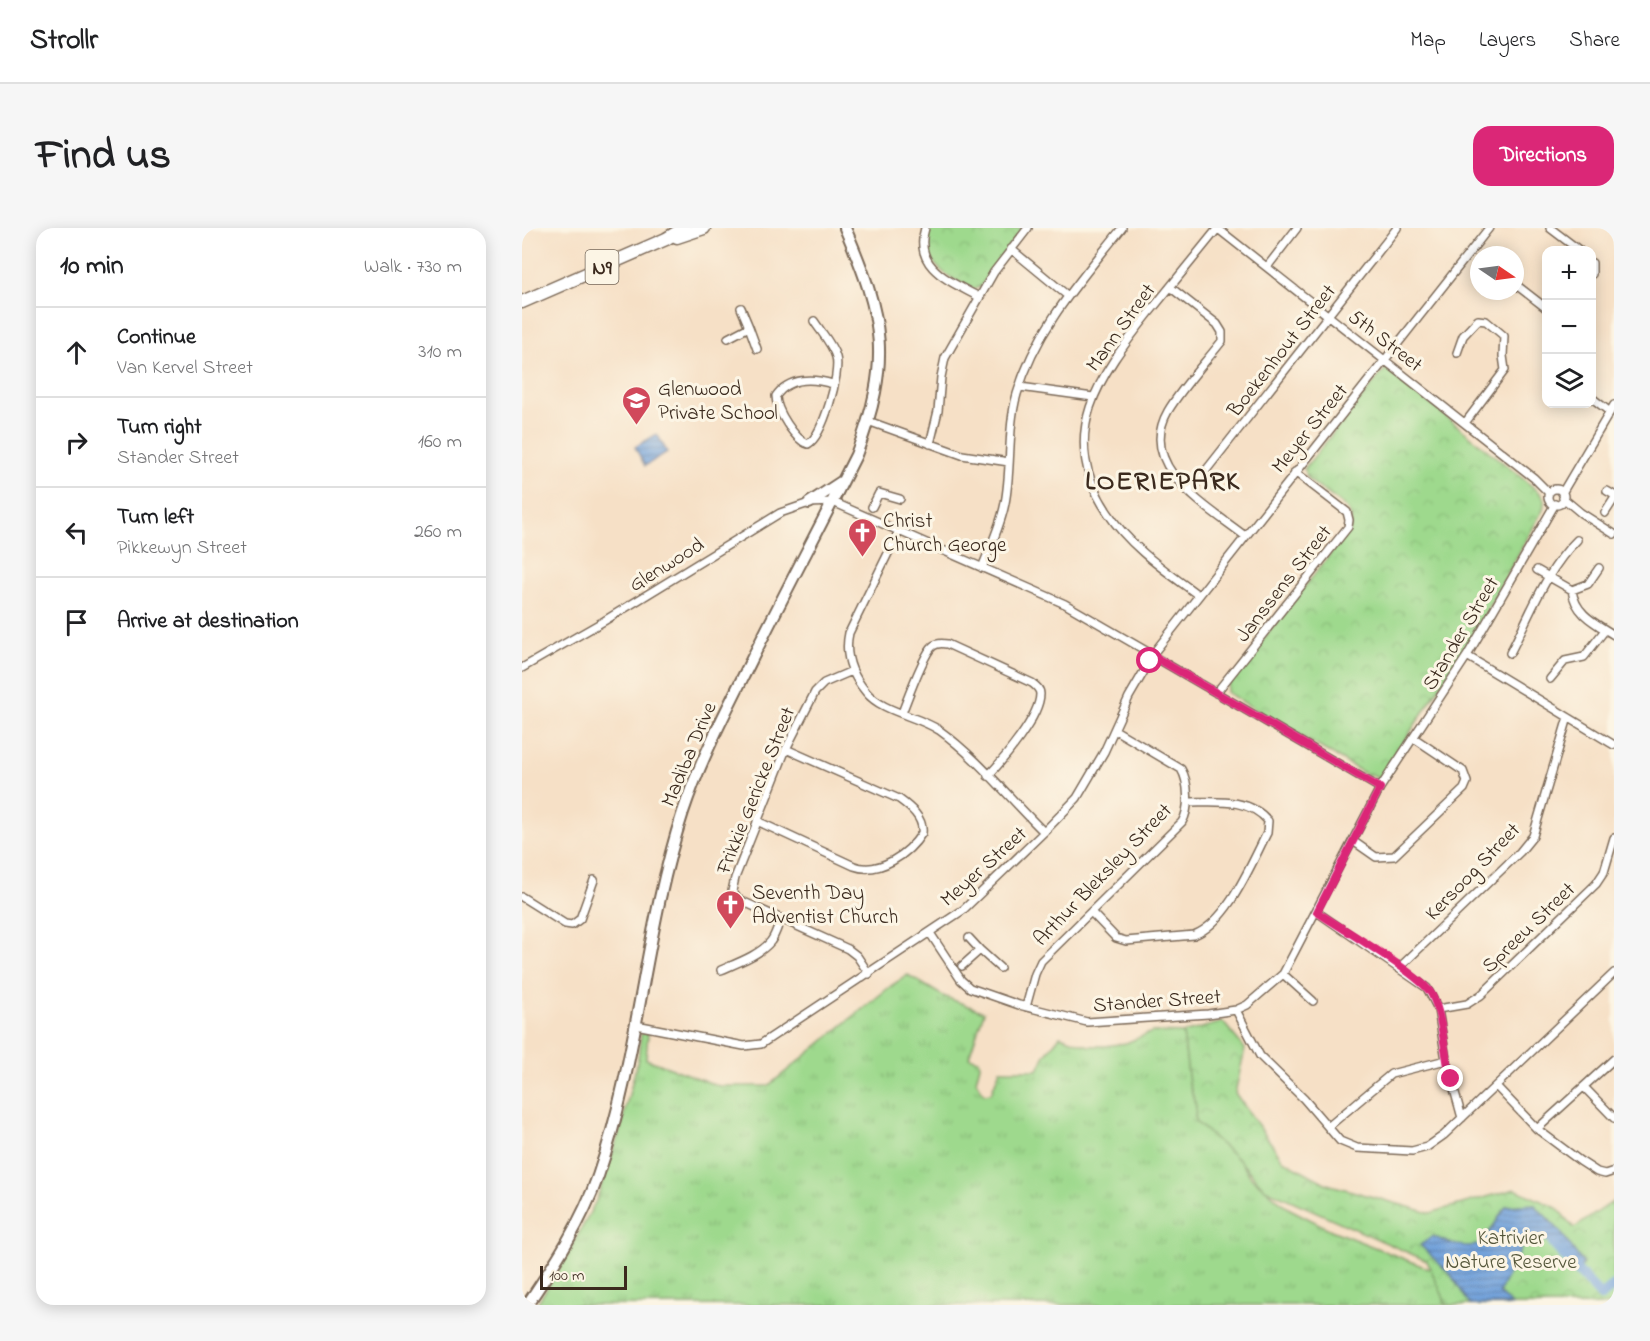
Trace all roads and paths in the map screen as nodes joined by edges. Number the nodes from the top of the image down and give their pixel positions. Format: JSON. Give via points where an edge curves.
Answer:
{"nodes":[{"id":1,"x":684,"y":228,"type":"edge"},
{"id":2,"x":704,"y":228,"type":"edge"},
{"id":3,"x":845,"y":228,"type":"edge"},
{"id":4,"x":926,"y":228,"type":"edge"},
{"id":5,"x":1028,"y":228,"type":"edge"},
{"id":6,"x":1122,"y":228,"type":"edge"},
{"id":7,"x":1217,"y":228,"type":"edge"},
{"id":8,"x":1297,"y":228,"type":"edge"},
{"id":9,"x":1398,"y":228,"type":"edge"},
{"id":10,"x":1489,"y":228,"type":"edge"},
{"id":11,"x":1550,"y":228,"type":"edge"},
{"id":12,"x":666,"y":239,"type":"junction"},
{"id":13,"x":1475,"y":246,"type":"edge"},
{"id":14,"x":1574,"y":246,"type":"edge"},
{"id":15,"x":1011,"y":249,"type":"junction"},
{"id":16,"x":1470,"y":253,"type":"edge"},
{"id":17,"x":1267,"y":267,"type":"junction"},
{"id":18,"x":1170,"y":287,"type":"junction"},
{"id":19,"x":1524,"y":291,"type":"edge"},
{"id":20,"x":1068,"y":296,"type":"junction"},
{"id":21,"x":979,"y":297,"type":"junction"},
{"id":22,"x":522,"y":302,"type":"edge"},
{"id":23,"x":1542,"y":305,"type":"edge"},
{"id":24,"x":741,"y":308,"type":"dead end"},
{"id":25,"x":1328,"y":316,"type":"junction"},
{"id":26,"x":814,"y":321,"type":"dead end"},
{"id":27,"x":750,"y":327,"type":"junction"},
{"id":28,"x":728,"y":338,"type":"dead end"},
{"id":29,"x":757,"y":349,"type":"dead end"},
{"id":30,"x":1457,"y":353,"type":"dead end"},
{"id":31,"x":1385,"y":360,"type":"junction"},
{"id":32,"x":833,"y":384,"type":"junction"},
{"id":33,"x":1020,"y":387,"type":"junction"},
{"id":34,"x":1093,"y":397,"type":"junction"},
{"id":35,"x":1596,"y":400,"type":"edge"},
{"id":36,"x":1612,"y":409,"type":"edge"},
{"id":37,"x":868,"y":421,"type":"junction"},
{"id":38,"x":1465,"y":423,"type":"junction"},
{"id":39,"x":930,"y":444,"type":"junction"},
{"id":40,"x":1009,"y":462,"type":"junction"},
{"id":41,"x":1295,"y":472,"type":"junction"},
{"id":42,"x":843,"y":481,"type":"junction"},
{"id":43,"x":1189,"y":492,"type":"junction"},
{"id":44,"x":1612,"y":495,"type":"edge"},
{"id":45,"x":1556,"y":496,"type":"junction"},
{"id":46,"x":900,"y":499,"type":"dead end"},
{"id":47,"x":832,"y":502,"type":"junction"},
{"id":48,"x":809,"y":503,"type":"junction"},
{"id":49,"x":872,"y":507,"type":"dead end"},
{"id":50,"x":1605,"y":513,"type":"dead end"},
{"id":51,"x":898,"y":531,"type":"junction"},
{"id":52,"x":1614,"y":534,"type":"edge"},
{"id":53,"x":1245,"y":536,"type":"junction"},
{"id":54,"x":1577,"y":540,"type":"dead end"},
{"id":55,"x":981,"y":568,"type":"junction"},
{"id":56,"x":1599,"y":568,"type":"dead end"},
{"id":57,"x":1537,"y":570,"type":"dead end"},
{"id":58,"x":1549,"y":576,"type":"junction"},
{"id":59,"x":1572,"y":590,"type":"junction"},
{"id":60,"x":1198,"y":595,"type":"junction"},
{"id":61,"x":1605,"y":630,"type":"junction"},
{"id":62,"x":1614,"y":634,"type":"edge"},
{"id":63,"x":1156,"y":650,"type":"junction"},
{"id":64,"x":1148,"y":652,"type":"junction"},
{"id":65,"x":1510,"y":653,"type":"dead end"},
{"id":66,"x":1467,"y":656,"type":"junction"},
{"id":67,"x":1158,"y":659,"type":"junction"},
{"id":68,"x":1150,"y":661,"type":"junction"},
{"id":69,"x":522,"y":668,"type":"edge"},
{"id":70,"x":852,"y":671,"type":"junction"},
{"id":71,"x":1550,"y":679,"type":"dead end"},
{"id":72,"x":1216,"y":693,"type":"junction"},
{"id":73,"x":902,"y":713,"type":"junction"},
{"id":74,"x":1568,"y":717,"type":"junction"},
{"id":75,"x":1115,"y":730,"type":"junction"},
{"id":76,"x":1414,"y":738,"type":"junction"},
{"id":77,"x":1614,"y":745,"type":"edge"},
{"id":78,"x":786,"y":749,"type":"junction"},
{"id":79,"x":988,"y":776,"type":"junction"},
{"id":80,"x":1380,"y":788,"type":"junction"},
{"id":81,"x":1187,"y":802,"type":"junction"},
{"id":82,"x":757,"y":821,"type":"junction"},
{"id":83,"x":1044,"y":832,"type":"junction"},
{"id":84,"x":1614,"y":838,"type":"edge"},
{"id":85,"x":1353,"y":841,"type":"junction"},
{"id":86,"x":594,"y":880,"type":"dead end"},
{"id":87,"x":522,"y":897,"type":"edge"},
{"id":88,"x":1317,"y":912,"type":"junction"},
{"id":89,"x":1092,"y":913,"type":"junction"},
{"id":90,"x":781,"y":918,"type":"junction"},
{"id":91,"x":930,"y":933,"type":"junction"},
{"id":92,"x":969,"y":938,"type":"dead end"},
{"id":93,"x":980,"y":950,"type":"junction"},
{"id":94,"x":962,"y":966,"type":"dead end"},
{"id":95,"x":1400,"y":967,"type":"junction"},
{"id":96,"x":1000,"y":968,"type":"dead end"},
{"id":97,"x":721,"y":970,"type":"dead end"},
{"id":98,"x":1614,"y":973,"type":"edge"},
{"id":99,"x":869,"y":974,"type":"junction"},
{"id":100,"x":1283,"y":974,"type":"junction"},
{"id":101,"x":1313,"y":1001,"type":"dead end"},
{"id":102,"x":1026,"y":1007,"type":"junction"},
{"id":103,"x":1437,"y":1009,"type":"junction"},
{"id":104,"x":1236,"y":1010,"type":"junction"},
{"id":105,"x":636,"y":1025,"type":"junction"},
{"id":106,"x":1614,"y":1059,"type":"edge"},
{"id":107,"x":1446,"y":1060,"type":"junction"},
{"id":108,"x":1496,"y":1086,"type":"junction"},
{"id":109,"x":1584,"y":1087,"type":"junction"},
{"id":110,"x":1462,"y":1118,"type":"junction"},
{"id":111,"x":1614,"y":1118,"type":"edge"},
{"id":112,"x":1328,"y":1127,"type":"junction"},
{"id":113,"x":1537,"y":1128,"type":"junction"},
{"id":114,"x":1614,"y":1171,"type":"edge"},
{"id":115,"x":527,"y":1305,"type":"edge"}],
"edges":[{"from":1,"to":12,"type":"highway","number":"N9"},
{"from":2,"to":12,"type":"highway","number":"N9"},
{"from":3,"to":37,"type":"street","name":"Madiba Drive","via":[[870,292],[878,326],[878,375]]},
{"from":4,"to":21,"type":"street","via":[[922,242],[933,269]]},
{"from":5,"to":15,"type":"street"},
{"from":6,"to":20,"type":"street"},
{"from":7,"to":17,"type":"street","name":"5th Street"},
{"from":7,"to":18,"type":"street","name":"Mann Street"},
{"from":8,"to":17,"type":"street"},
{"from":9,"to":25,"type":"street","name":"Boekenhout Street"},
{"from":10,"to":13,"type":"street","name":"Meyer Street"},
{"from":11,"to":14,"type":"street"},
{"from":12,"to":22,"type":"highway","number":"N9"},
{"from":15,"to":20,"type":"street"},
{"from":15,"to":21,"type":"street"},
{"from":16,"to":31,"type":"street","name":"Meyer Street"},
{"from":17,"to":25,"type":"street","name":"5th Street"},
{"from":18,"to":34,"type":"street","name":"Mann Street","via":[[1114,359]]},
{"from":18,"to":43,"type":"street","via":[[1217,324],[1223,336],[1169,409],[1161,430],[1163,458],[1176,480]]},
{"from":19,"to":23,"type":"street"},
{"from":20,"to":33,"type":"street","via":[[1041,334]]},
{"from":21,"to":39,"type":"street","via":[[945,358]]},
{"from":24,"to":27,"type":"street"},
{"from":25,"to":31,"type":"street","name":"5th Street"},
{"from":25,"to":43,"type":"street","name":"Boekenhout Street"},
{"from":26,"to":32,"type":"street","via":[[836,354]]},
{"from":27,"to":28,"type":"street"},
{"from":27,"to":29,"type":"street"},
{"from":30,"to":38,"type":"street","via":[[1463,336],[1478,320],[1486,321],[1504,336],[1505,370]]},
{"from":31,"to":38,"type":"street","name":"5th Street"},
{"from":31,"to":41,"type":"street","name":"Meyer Street"},
{"from":32,"to":32,"type":"street","via":[[824,421],[815,440],[805,444],[793,433],[776,396],[801,380]]},
{"from":33,"to":34,"type":"street"},
{"from":33,"to":40,"type":"street"},
{"from":34,"to":60,"type":"street","name":"Mann Street","via":[[1086,420],[1085,446],[1098,498],[1132,542]]},
{"from":35,"to":36,"type":"street"},
{"from":36,"to":45,"type":"street","name":"Stander Street"},
{"from":37,"to":39,"type":"street"},
{"from":37,"to":42,"type":"street","name":"Madiba Drive"},
{"from":38,"to":45,"type":"street","name":"5th Street"},
{"from":39,"to":40,"type":"street","via":[[963,455]]},
{"from":40,"to":55,"type":"street","via":[[1003,511]]},
{"from":41,"to":53,"type":"street","name":"Meyer Street"},
{"from":41,"to":72,"type":"street","name":"Janssens Street","via":[[1347,512],[1348,526]]},
{"from":42,"to":47,"type":"street","name":"Madiba Drive"},
{"from":42,"to":48,"type":"street"},
{"from":43,"to":53,"type":"street"},
{"from":44,"to":50,"type":"street"},
{"from":45,"to":52,"type":"street"},
{"from":45,"to":66,"type":"street","name":"Stander Street"},
{"from":46,"to":49,"type":"street","via":[[880,493]]},
{"from":47,"to":48,"type":"street","name":"Glenwood"},
{"from":47,"to":51,"type":"street"},
{"from":47,"to":105,"type":"street","name":"Madiba Drive","via":[[696,775],[666,874]]},
{"from":48,"to":69,"type":"street","name":"Glenwood","via":[[780,513]]},
{"from":51,"to":55,"type":"street"},
{"from":51,"to":70,"type":"street","via":[[849,633]]},
{"from":53,"to":60,"type":"street","name":"Meyer Street"},
{"from":54,"to":58,"type":"street"},
{"from":55,"to":64,"type":"street","via":[[1065,604]]},
{"from":56,"to":59,"type":"street","via":[[1588,584]]},
{"from":57,"to":58,"type":"street"},
{"from":58,"to":59,"type":"street"},
{"from":58,"to":65,"type":"street"},
{"from":59,"to":61,"type":"street","via":[[1579,610]]},
{"from":60,"to":63,"type":"street","name":"Meyer Street"},
{"from":61,"to":62,"type":"street"},
{"from":61,"to":71,"type":"street","via":[[1588,654],[1579,660],[1565,661]]},
{"from":63,"to":64,"type":"street"},
{"from":63,"to":67,"type":"street"},
{"from":64,"to":68,"type":"street"},
{"from":66,"to":74,"type":"street"},
{"from":66,"to":76,"type":"street","name":"Stander Street"},
{"from":67,"to":68,"type":"street"},
{"from":67,"to":72,"type":"street"},
{"from":68,"to":75,"type":"street","name":"Meyer Street"},
{"from":70,"to":73,"type":"street","via":[[872,698]]},
{"from":70,"to":78,"type":"street","name":"Frikkie Gericke Street","via":[[819,687]]},
{"from":72,"to":80,"type":"street"},
{"from":73,"to":79,"type":"street","via":[[939,730]]},
{"from":73,"to":79,"type":"street","via":[[927,654],[940,643],[1032,683],[1040,694],[1030,720],[1012,750]]},
{"from":74,"to":77,"type":"street"},
{"from":74,"to":95,"type":"street","name":"Kersoog Street","via":[[1533,837]]},
{"from":75,"to":81,"type":"street","name":"Arthur Bleksley Street","via":[[1181,769]]},
{"from":75,"to":83,"type":"street","name":"Meyer Street","via":[[1077,798]]},
{"from":76,"to":80,"type":"street","name":"Stander Street"},
{"from":76,"to":85,"type":"street","via":[[1463,771],[1467,782],[1464,789],[1394,856],[1376,857]]},
{"from":78,"to":82,"type":"street","name":"Frikkie Gericke Street"},
{"from":78,"to":82,"type":"street","via":[[899,800],[916,816],[922,833],[913,845],[889,862],[864,868]]},
{"from":79,"to":83,"type":"street"},
{"from":80,"to":85,"type":"street","name":"Stander Street"},
{"from":81,"to":89,"type":"street","name":"Arthur Bleksley Street","via":[[1182,822]]},
{"from":81,"to":89,"type":"street","via":[[1242,804],[1268,821],[1267,833],[1230,903],[1194,935],[1126,941],[1116,938]]},
{"from":82,"to":90,"type":"street","name":"Frikkie Gericke Street","via":[[732,891],[736,898]]},
{"from":83,"to":91,"type":"street","name":"Meyer Street","via":[[973,902]]},
{"from":84,"to":103,"type":"street","name":"Spreeu Street","via":[[1600,879],[1481,995],[1467,1004]]},
{"from":85,"to":88,"type":"street","name":"Stander Street"},
{"from":86,"to":87,"type":"street","via":[[580,919],[572,925],[564,924]]},
{"from":88,"to":95,"type":"street"},
{"from":88,"to":100,"type":"street","name":"Stander Street"},
{"from":89,"to":102,"type":"street","name":"Arthur Bleksley Street","via":[[1041,962]]},
{"from":90,"to":97,"type":"street","via":[[766,946]]},
{"from":90,"to":99,"type":"street","name":"Frikkie Gericke Street","via":[[853,953]]},
{"from":91,"to":99,"type":"street","name":"Meyer Street"},
{"from":91,"to":102,"type":"street","name":"Stander Street","via":[[964,985]]},
{"from":92,"to":93,"type":"street"},
{"from":93,"to":94,"type":"street"},
{"from":93,"to":96,"type":"street"},
{"from":95,"to":103,"type":"street","via":[[1427,988]]},
{"from":98,"to":108,"type":"street"},
{"from":99,"to":105,"type":"street","name":"Meyer Street","via":[[758,1045],[744,1046]]},
{"from":100,"to":101,"type":"street"},
{"from":100,"to":104,"type":"street","name":"Stander Street","via":[[1258,997]]},
{"from":102,"to":104,"type":"street","name":"Stander Street","via":[[1093,1023]]},
{"from":103,"to":107,"type":"street"},
{"from":104,"to":112,"type":"street","via":[[1260,1056]]},
{"from":105,"to":115,"type":"street","name":"Madiba Drive","via":[[615,1123],[597,1178],[560,1254]]},
{"from":106,"to":109,"type":"street"},
{"from":107,"to":110,"type":"street"},
{"from":107,"to":112,"type":"street","via":[[1391,1074]]},
{"from":108,"to":110,"type":"street"},
{"from":108,"to":113,"type":"street"},
{"from":109,"to":111,"type":"street"},
{"from":109,"to":113,"type":"street"},
{"from":110,"to":112,"type":"street","via":[[1435,1143],[1412,1151],[1347,1145]]},
{"from":113,"to":114,"type":"street","via":[[1597,1172]]}]}
